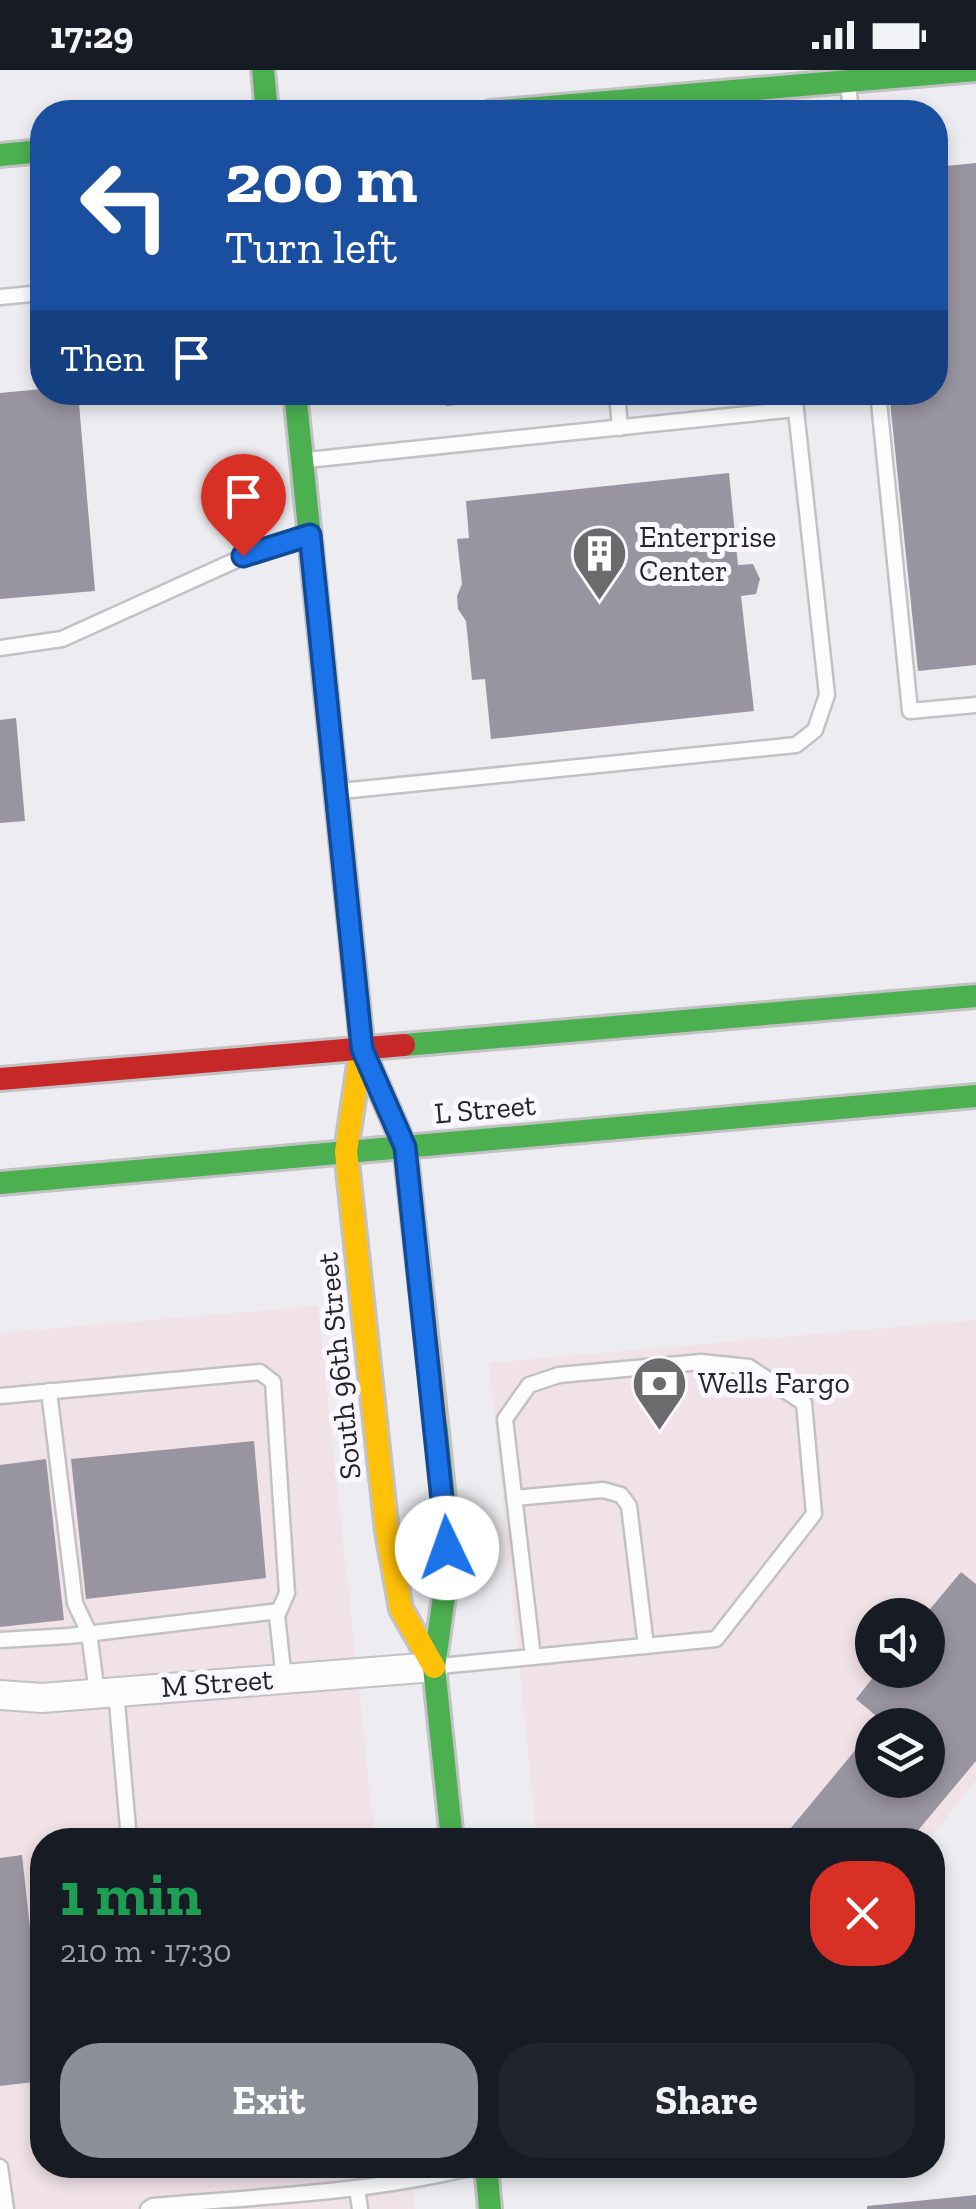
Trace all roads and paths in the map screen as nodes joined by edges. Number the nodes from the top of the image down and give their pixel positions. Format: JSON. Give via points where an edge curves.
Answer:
{"nodes":[{"id":1,"x":262,"y":70,"type":"edge"},
{"id":2,"x":976,"y":70,"type":"edge"},
{"id":3,"x":848,"y":83,"type":"junction"},
{"id":4,"x":266,"y":100,"type":"edge"},
{"id":5,"x":701,"y":100,"type":"edge"},
{"id":6,"x":849,"y":100,"type":"edge"},
{"id":7,"x":30,"y":152,"type":"edge"},
{"id":8,"x":0,"y":155,"type":"edge"},
{"id":9,"x":30,"y":294,"type":"edge"},
{"id":10,"x":0,"y":296,"type":"edge"},
{"id":11,"x":296,"y":405,"type":"edge"},
{"id":12,"x":618,"y":405,"type":"edge"},
{"id":13,"x":795,"y":405,"type":"edge"},
{"id":14,"x":879,"y":405,"type":"edge"},
{"id":15,"x":796,"y":410,"type":"junction"},
{"id":16,"x":620,"y":428,"type":"junction"},
{"id":17,"x":302,"y":461,"type":"junction"},
{"id":18,"x":310,"y":535,"type":"junction"},
{"id":19,"x":0,"y":648,"type":"edge"},
{"id":20,"x":976,"y":705,"type":"edge"},
{"id":21,"x":336,"y":792,"type":"junction"},
{"id":22,"x":976,"y":996,"type":"edge"},
{"id":23,"x":362,"y":1049,"type":"junction"},
{"id":24,"x":0,"y":1079,"type":"edge"},
{"id":25,"x":976,"y":1096,"type":"edge"},
{"id":26,"x":405,"y":1147,"type":"junction"},
{"id":27,"x":346,"y":1152,"type":"junction"},
{"id":28,"x":0,"y":1183,"type":"edge"},
{"id":29,"x":50,"y":1391,"type":"junction"},
{"id":30,"x":0,"y":1396,"type":"edge"},
{"id":31,"x":514,"y":1498,"type":"junction"},
{"id":32,"x":279,"y":1611,"type":"junction"},
{"id":33,"x":89,"y":1634,"type":"junction"},
{"id":34,"x":0,"y":1640,"type":"edge"},
{"id":35,"x":646,"y":1646,"type":"junction"},
{"id":36,"x":533,"y":1657,"type":"junction"},
{"id":37,"x":434,"y":1667,"type":"junction"},
{"id":38,"x":284,"y":1679,"type":"junction"},
{"id":39,"x":107,"y":1692,"type":"junction"},
{"id":40,"x":0,"y":1695,"type":"edge"},
{"id":41,"x":127,"y":1828,"type":"edge"},
{"id":42,"x":451,"y":1828,"type":"edge"},
{"id":43,"x":0,"y":2167,"type":"edge"},
{"id":44,"x":432,"y":2178,"type":"edge"},
{"id":45,"x":486,"y":2178,"type":"edge"},
{"id":46,"x":357,"y":2188,"type":"junction"},
{"id":47,"x":6,"y":2209,"type":"edge"},
{"id":48,"x":148,"y":2209,"type":"edge"},
{"id":49,"x":360,"y":2209,"type":"edge"},
{"id":50,"x":490,"y":2209,"type":"edge"}],
"edges":[{"from":1,"to":4,"type":"main road"},
{"from":2,"to":3,"type":"main road"},
{"from":3,"to":5,"type":"main road"},
{"from":3,"to":6,"type":"lane"},
{"from":7,"to":8,"type":"main road"},
{"from":9,"to":10,"type":"lane"},
{"from":11,"to":17,"type":"main road","name":"South 96th Street"},
{"from":12,"to":16,"type":"lane"},
{"from":13,"to":15,"type":"lane"},
{"from":14,"to":20,"type":"lane","via":[[910,711]]},
{"from":15,"to":16,"type":"lane"},
{"from":15,"to":21,"type":"lane","via":[[827,695],[816,730],[796,745]]},
{"from":16,"to":17,"type":"lane"},
{"from":17,"to":18,"type":"main road","name":"South 96th Street"},
{"from":18,"to":19,"type":"lane","via":[[243,556],[62,639]]},
{"from":18,"to":21,"type":"main road","name":"South 96th Street"},
{"from":21,"to":23,"type":"main road","name":"South 96th Street"},
{"from":22,"to":23,"type":"main road"},
{"from":23,"to":24,"type":"main road"},
{"from":23,"to":26,"type":"main road","name":"South 96th Street"},
{"from":23,"to":27,"type":"main road","name":"South 96th Street"},
{"from":25,"to":26,"type":"main road","name":"L Street"},
{"from":26,"to":27,"type":"main road","name":"L Street"},
{"from":26,"to":37,"type":"main road","name":"South 96th Street","via":[[445,1515],[446,1582]]},
{"from":27,"to":28,"type":"main road","name":"L Street"},
{"from":27,"to":37,"type":"main road","name":"South 96th Street","via":[[396,1590]]},
{"from":29,"to":30,"type":"lane"},
{"from":29,"to":32,"type":"lane","via":[[260,1372],[273,1382],[287,1593]]},
{"from":29,"to":33,"type":"lane","via":[[75,1603]]},
{"from":31,"to":35,"type":"lane","via":[[603,1490],[622,1495]]},
{"from":31,"to":35,"type":"lane","via":[[505,1419],[529,1385],[558,1376],[701,1362],[748,1368],[804,1403],[814,1514],[716,1639]]},
{"from":31,"to":36,"type":"lane"},
{"from":32,"to":33,"type":"lane"},
{"from":32,"to":38,"type":"lane"},
{"from":33,"to":34,"type":"lane"},
{"from":33,"to":39,"type":"lane"},
{"from":35,"to":36,"type":"lane"},
{"from":36,"to":37,"type":"lane"},
{"from":37,"to":38,"type":"street","name":"M Street"},
{"from":37,"to":42,"type":"main road","name":"South 96th Street"},
{"from":38,"to":39,"type":"street","name":"M Street"},
{"from":39,"to":40,"type":"street","name":"M Street"},
{"from":39,"to":41,"type":"lane"},
{"from":43,"to":47,"type":"lane"},
{"from":44,"to":46,"type":"lane"},
{"from":45,"to":50,"type":"main road"},
{"from":46,"to":48,"type":"lane"},
{"from":46,"to":49,"type":"lane"}]}
